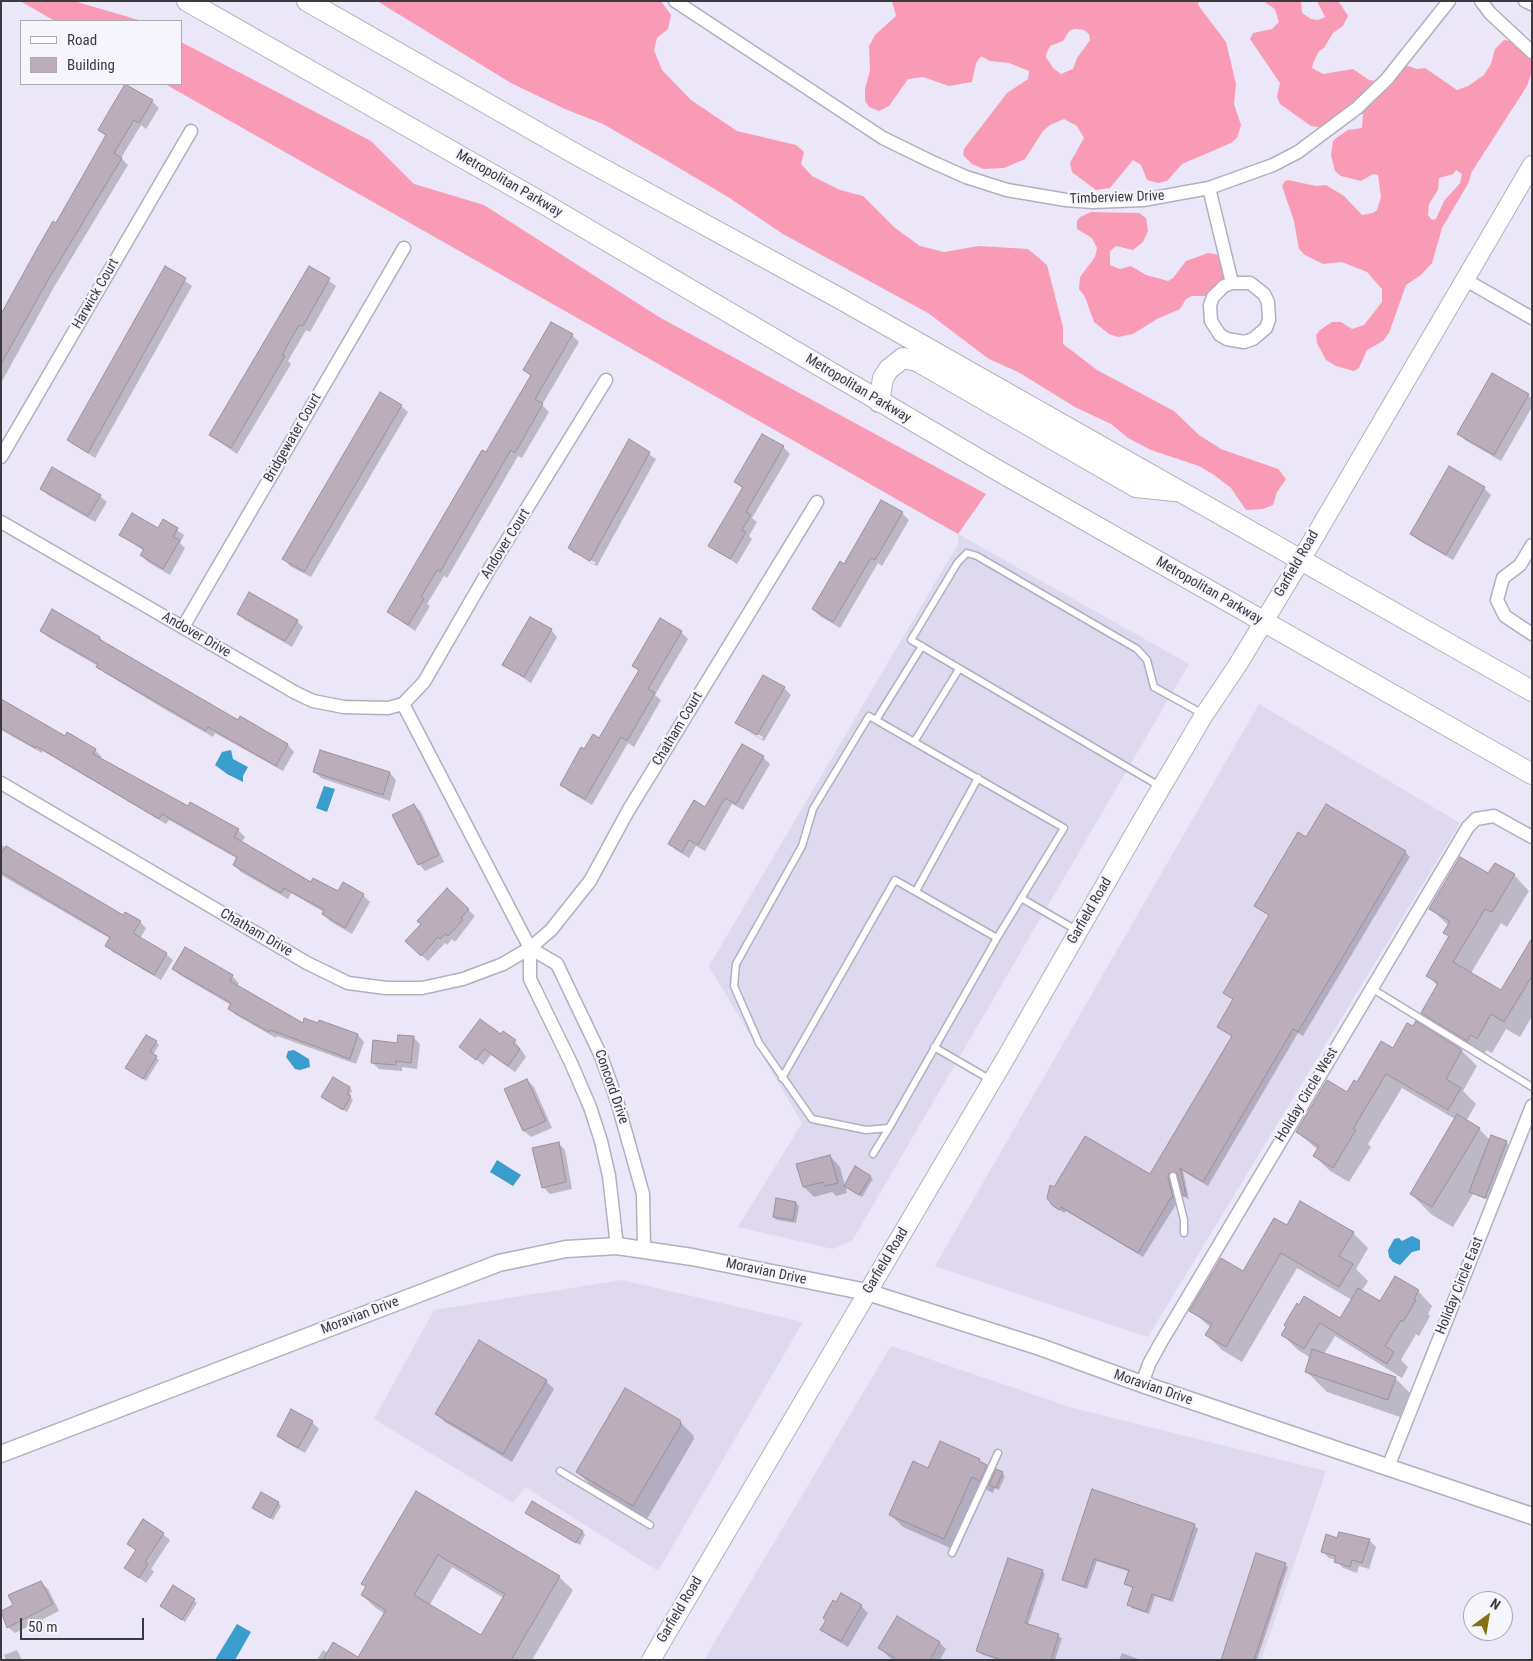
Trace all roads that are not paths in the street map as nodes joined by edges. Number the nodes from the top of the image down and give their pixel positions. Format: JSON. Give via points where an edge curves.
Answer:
{"nodes":[{"id":1,"x":186,"y":1,"type":"edge"},
{"id":2,"x":307,"y":1,"type":"edge"},
{"id":3,"x":675,"y":1,"type":"edge"},
{"id":4,"x":1450,"y":1,"type":"edge"},
{"id":5,"x":1481,"y":1,"type":"edge"},
{"id":6,"x":1525,"y":1,"type":"edge"},
{"id":7,"x":1532,"y":4,"type":"edge"},
{"id":8,"x":1532,"y":52,"type":"edge"},
{"id":9,"x":191,"y":131,"type":"dead end"},
{"id":10,"x":1532,"y":165,"type":"edge"},
{"id":11,"x":1209,"y":188,"type":"junction"},
{"id":12,"x":404,"y":248,"type":"dead end"},
{"id":13,"x":1464,"y":279,"type":"junction"},
{"id":14,"x":1232,"y":283,"type":"junction"},
{"id":15,"x":1532,"y":318,"type":"edge"},
{"id":16,"x":606,"y":380,"type":"dead end"},
{"id":17,"x":879,"y":402,"type":"junction"},
{"id":18,"x":1,"y":457,"type":"edge"},
{"id":19,"x":1182,"y":491,"type":"junction"},
{"id":20,"x":817,"y":502,"type":"dead end"},
{"id":21,"x":1,"y":522,"type":"edge"},
{"id":22,"x":1532,"y":545,"type":"edge"},
{"id":23,"x":1300,"y":560,"type":"junction"},
{"id":24,"x":1526,"y":568,"type":"edge"},
{"id":25,"x":1264,"y":622,"type":"junction"},
{"id":26,"x":182,"y":627,"type":"junction"},
{"id":27,"x":1532,"y":634,"type":"edge"},
{"id":28,"x":922,"y":646,"type":"junction"},
{"id":29,"x":959,"y":668,"type":"junction"},
{"id":30,"x":1532,"y":691,"type":"edge"},
{"id":31,"x":403,"y":704,"type":"junction"},
{"id":32,"x":1204,"y":715,"type":"junction"},
{"id":33,"x":876,"y":720,"type":"junction"},
{"id":34,"x":914,"y":742,"type":"junction"},
{"id":35,"x":1532,"y":774,"type":"edge"},
{"id":36,"x":978,"y":778,"type":"junction"},
{"id":37,"x":1,"y":783,"type":"edge"},
{"id":38,"x":1161,"y":788,"type":"junction"},
{"id":39,"x":1532,"y":837,"type":"edge"},
{"id":40,"x":916,"y":891,"type":"junction"},
{"id":41,"x":1021,"y":898,"type":"junction"},
{"id":42,"x":1078,"y":932,"type":"junction"},
{"id":43,"x":997,"y":938,"type":"junction"},
{"id":44,"x":530,"y":948,"type":"junction"},
{"id":45,"x":1371,"y":988,"type":"junction"},
{"id":46,"x":934,"y":1047,"type":"junction"},
{"id":47,"x":782,"y":1078,"type":"junction"},
{"id":48,"x":992,"y":1080,"type":"junction"},
{"id":49,"x":1532,"y":1087,"type":"edge"},
{"id":50,"x":1532,"y":1106,"type":"edge"},
{"id":51,"x":889,"y":1128,"type":"junction"},
{"id":52,"x":873,"y":1154,"type":"dead end"},
{"id":53,"x":1174,"y":1176,"type":"dead end"},
{"id":54,"x":1184,"y":1233,"type":"dead end"},
{"id":55,"x":617,"y":1246,"type":"junction"},
{"id":56,"x":644,"y":1248,"type":"junction"},
{"id":57,"x":867,"y":1292,"type":"junction"},
{"id":58,"x":1142,"y":1384,"type":"junction"},
{"id":59,"x":998,"y":1453,"type":"dead end"},
{"id":60,"x":1,"y":1454,"type":"edge"},
{"id":61,"x":1388,"y":1467,"type":"junction"},
{"id":62,"x":560,"y":1472,"type":"dead end"},
{"id":63,"x":1532,"y":1516,"type":"edge"},
{"id":64,"x":650,"y":1525,"type":"dead end"},
{"id":65,"x":952,"y":1552,"type":"dead end"},
{"id":66,"x":651,"y":1660,"type":"edge"}],
"edges":[{"from":1,"to":17,"type":"main road","name":"Metropolitan Parkway","via":[[546,205]]},
{"from":2,"to":19,"type":"main road"},
{"from":3,"to":11,"type":"street","name":"Timberview Drive","via":[[883,138],[966,177],[1007,190],[1084,201],[1144,200]]},
{"from":4,"to":11,"type":"street","name":"Timberview Drive","via":[[1387,79],[1319,138],[1273,165]]},
{"from":5,"to":8,"type":"street"},
{"from":6,"to":7,"type":"street"},
{"from":9,"to":18,"type":"street","name":"Harwick Court"},
{"from":10,"to":13,"type":"main road","name":"Garfield Road"},
{"from":11,"to":14,"type":"street"},
{"from":12,"to":26,"type":"street","name":"Bridgewater Court"},
{"from":13,"to":15,"type":"street"},
{"from":13,"to":23,"type":"main road","name":"Garfield Road"},
{"from":14,"to":14,"type":"street","via":[[1213,297],[1211,321],[1227,340],[1253,340],[1266,328],[1270,311],[1268,302],[1264,294],[1250,284]]},
{"from":16,"to":31,"type":"street","name":"Andover Court","via":[[424,682]]},
{"from":17,"to":19,"type":"main road","via":[[889,369],[903,358],[917,361],[1136,487]]},
{"from":17,"to":25,"type":"main road","name":"Metropolitan Parkway"},
{"from":19,"to":23,"type":"main road"},
{"from":20,"to":44,"type":"street","name":"Chatham Court","via":[[628,811],[590,881],[550,930]]},
{"from":21,"to":26,"type":"street","name":"Andover Drive"},
{"from":22,"to":24,"type":"street"},
{"from":23,"to":25,"type":"main road","name":"Garfield Road"},
{"from":23,"to":30,"type":"main road"},
{"from":24,"to":27,"type":"street","via":[[1503,578],[1496,600],[1505,616]]},
{"from":25,"to":32,"type":"main road","name":"Garfield Road"},
{"from":25,"to":35,"type":"main road","name":"Metropolitan Parkway"},
{"from":26,"to":31,"type":"street","name":"Andover Drive","via":[[313,701],[344,708],[369,709]]},
{"from":28,"to":29,"type":"lane"},
{"from":28,"to":32,"type":"lane","via":[[911,640],[958,562],[967,553],[1137,649],[1147,660],[1154,686]]},
{"from":28,"to":33,"type":"lane"},
{"from":29,"to":34,"type":"lane"},
{"from":29,"to":38,"type":"lane"},
{"from":31,"to":44,"type":"street","name":"Concord Drive"},
{"from":32,"to":38,"type":"main road","name":"Garfield Road"},
{"from":33,"to":34,"type":"lane"},
{"from":33,"to":47,"type":"lane","via":[[869,716],[813,809],[802,846],[736,964],[734,986],[760,1043]]},
{"from":34,"to":36,"type":"lane"},
{"from":36,"to":40,"type":"lane"},
{"from":36,"to":41,"type":"lane","via":[[1064,828]]},
{"from":37,"to":44,"type":"street","name":"Chatham Drive","via":[[307,963],[348,983],[422,988],[479,973]]},
{"from":38,"to":42,"type":"main road","name":"Garfield Road"},
{"from":39,"to":45,"type":"street","name":"Holiday Circle West","via":[[1498,818],[1476,819],[1468,827]]},
{"from":40,"to":43,"type":"lane"},
{"from":40,"to":47,"type":"lane","via":[[895,880]]},
{"from":41,"to":42,"type":"lane"},
{"from":41,"to":43,"type":"lane"},
{"from":42,"to":48,"type":"main road","name":"Garfield Road"},
{"from":43,"to":46,"type":"lane"},
{"from":44,"to":55,"type":"street","name":"Concord Drive","via":[[530,979],[575,1072],[601,1141],[609,1176]]},
{"from":44,"to":56,"type":"street","name":"Concord Drive","via":[[557,964],[601,1056],[643,1194]]},
{"from":45,"to":49,"type":"lane"},
{"from":45,"to":58,"type":"street","name":"Holiday Circle West","via":[[1160,1344]]},
{"from":46,"to":48,"type":"lane"},
{"from":46,"to":51,"type":"lane"},
{"from":47,"to":51,"type":"lane","via":[[812,1119],[866,1130]]},
{"from":48,"to":57,"type":"main road","name":"Garfield Road"},
{"from":50,"to":61,"type":"street","name":"Holiday Circle East"},
{"from":51,"to":52,"type":"lane"},
{"from":53,"to":54,"type":"lane"},
{"from":55,"to":56,"type":"street","name":"Moravian Drive"},
{"from":55,"to":60,"type":"street","name":"Moravian Drive","via":[[566,1249],[499,1263]]},
{"from":56,"to":57,"type":"street","name":"Moravian Drive"},
{"from":57,"to":58,"type":"street","name":"Moravian Drive","via":[[1040,1347]]},
{"from":57,"to":66,"type":"main road","name":"Garfield Road"},
{"from":58,"to":61,"type":"street","name":"Moravian Drive"},
{"from":59,"to":65,"type":"lane"},
{"from":61,"to":63,"type":"street","name":"Moravian Drive"},
{"from":62,"to":64,"type":"lane"}]}
